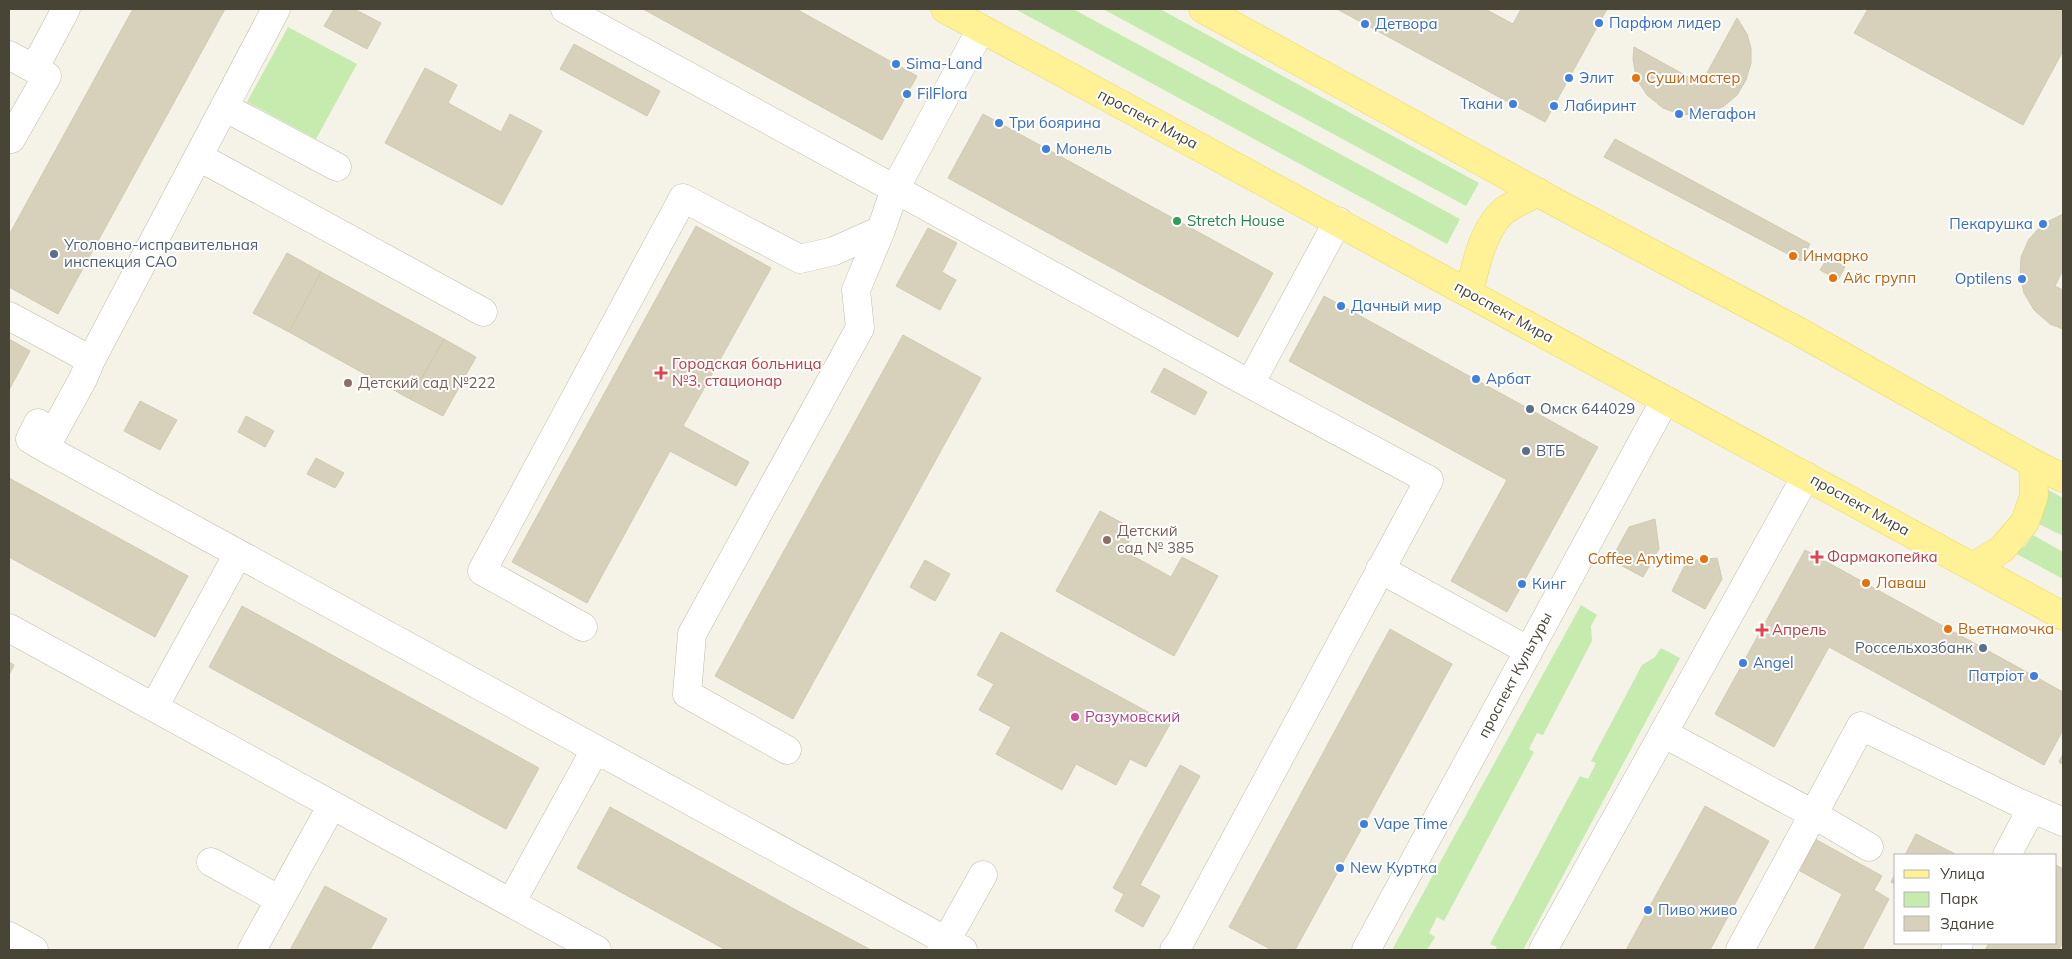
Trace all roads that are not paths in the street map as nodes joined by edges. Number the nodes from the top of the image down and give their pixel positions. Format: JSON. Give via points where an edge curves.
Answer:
{"nodes":[{"id":1,"x":66,"y":9,"type":"edge"},
{"id":2,"x":276,"y":9,"type":"edge"},
{"id":3,"x":565,"y":9,"type":"edge"},
{"id":4,"x":945,"y":9,"type":"edge"},
{"id":5,"x":1216,"y":12,"type":"edge"},
{"id":6,"x":981,"y":29,"type":"junction"},
{"id":7,"x":9,"y":55,"type":"edge"},
{"id":8,"x":34,"y":69,"type":"junction"},
{"id":9,"x":224,"y":108,"type":"junction"},
{"id":10,"x":9,"y":137,"type":"edge"},
{"id":11,"x":199,"y":157,"type":"junction"},
{"id":12,"x":337,"y":167,"type":"dead end"},
{"id":13,"x":895,"y":189,"type":"junction"},
{"id":14,"x":1538,"y":192,"type":"junction"},
{"id":15,"x":1338,"y":221,"type":"junction"},
{"id":16,"x":881,"y":230,"type":"junction"},
{"id":17,"x":1469,"y":293,"type":"junction"},
{"id":18,"x":483,"y":312,"type":"dead end"},
{"id":19,"x":9,"y":316,"type":"edge"},
{"id":20,"x":91,"y":360,"type":"junction"},
{"id":21,"x":1250,"y":384,"type":"junction"},
{"id":22,"x":1665,"y":400,"type":"junction"},
{"id":23,"x":2033,"y":463,"type":"junction"},
{"id":24,"x":1806,"y":476,"type":"junction"},
{"id":25,"x":2063,"y":478,"type":"edge"},
{"id":26,"x":238,"y":554,"type":"junction"},
{"id":27,"x":1973,"y":567,"type":"junction"},
{"id":28,"x":1380,"y":569,"type":"junction"},
{"id":29,"x":2063,"y":616,"type":"edge"},
{"id":30,"x":583,"y":627,"type":"dead end"},
{"id":31,"x":9,"y":628,"type":"edge"},
{"id":32,"x":1529,"y":651,"type":"junction"},
{"id":33,"x":154,"y":707,"type":"junction"},
{"id":34,"x":1663,"y":733,"type":"junction"},
{"id":35,"x":595,"y":750,"type":"junction"},
{"id":36,"x":787,"y":750,"type":"dead end"},
{"id":37,"x":332,"y":805,"type":"junction"},
{"id":38,"x":2032,"y":808,"type":"junction"},
{"id":39,"x":1813,"y":814,"type":"junction"},
{"id":40,"x":2063,"y":822,"type":"edge"},
{"id":41,"x":1869,"y":847,"type":"dead end"},
{"id":42,"x":2008,"y":854,"type":"edge"},
{"id":43,"x":211,"y":862,"type":"dead end"},
{"id":44,"x":983,"y":875,"type":"dead end"},
{"id":45,"x":280,"y":900,"type":"junction"},
{"id":46,"x":511,"y":903,"type":"junction"},
{"id":47,"x":9,"y":936,"type":"edge"},
{"id":48,"x":950,"y":947,"type":"edge"},
{"id":49,"x":1184,"y":947,"type":"edge"},
{"id":50,"x":34,"y":950,"type":"edge"},
{"id":51,"x":252,"y":950,"type":"edge"},
{"id":52,"x":597,"y":950,"type":"edge"},
{"id":53,"x":1366,"y":950,"type":"edge"},
{"id":54,"x":1544,"y":950,"type":"edge"},
{"id":55,"x":1740,"y":950,"type":"edge"}],
"edges":[{"from":1,"to":8,"type":"street"},
{"from":2,"to":9,"type":"street"},
{"from":3,"to":13,"type":"street"},
{"from":4,"to":6,"type":"main road","name":"проспект Мира"},
{"from":5,"to":14,"type":"main road"},
{"from":6,"to":13,"type":"street"},
{"from":6,"to":15,"type":"main road","name":"проспект Мира"},
{"from":7,"to":8,"type":"street"},
{"from":8,"to":10,"type":"street","via":[[47,76],[11,139]]},
{"from":9,"to":11,"type":"street"},
{"from":9,"to":12,"type":"street"},
{"from":11,"to":18,"type":"street"},
{"from":11,"to":20,"type":"street"},
{"from":13,"to":16,"type":"street"},
{"from":13,"to":21,"type":"street"},
{"from":14,"to":17,"type":"main road","via":[[1503,212],[1489,231]]},
{"from":14,"to":23,"type":"main road","via":[[1796,330]]},
{"from":15,"to":17,"type":"main road","name":"проспект Мира"},
{"from":15,"to":21,"type":"street"},
{"from":16,"to":30,"type":"street","via":[[834,251],[800,259],[683,198],[482,571]]},
{"from":16,"to":36,"type":"street","via":[[856,290],[860,328],[692,634],[687,694]]},
{"from":17,"to":22,"type":"main road","name":"проспект Мира"},
{"from":19,"to":20,"type":"street"},
{"from":20,"to":26,"type":"street","via":[[82,379],[42,436]]},
{"from":21,"to":28,"type":"street","via":[[1429,480]]},
{"from":22,"to":24,"type":"main road","name":"проспект Мира"},
{"from":22,"to":32,"type":"street","name":"проспект Культуры"},
{"from":23,"to":25,"type":"main road"},
{"from":23,"to":27,"type":"main road","via":[[2034,496],[2025,522],[2002,549]]},
{"from":24,"to":27,"type":"main road","name":"проспект Мира"},
{"from":24,"to":34,"type":"street"},
{"from":26,"to":33,"type":"street"},
{"from":26,"to":35,"type":"street"},
{"from":27,"to":29,"type":"main road","name":"проспект Мира"},
{"from":28,"to":32,"type":"street"},
{"from":28,"to":49,"type":"street"},
{"from":31,"to":33,"type":"street"},
{"from":32,"to":53,"type":"street","name":"проспект Культуры"},
{"from":33,"to":37,"type":"street"},
{"from":34,"to":39,"type":"street"},
{"from":34,"to":54,"type":"street"},
{"from":35,"to":46,"type":"street"},
{"from":35,"to":48,"type":"street"},
{"from":37,"to":45,"type":"street"},
{"from":37,"to":46,"type":"street"},
{"from":38,"to":39,"type":"street","via":[[1861,726]]},
{"from":38,"to":40,"type":"street"},
{"from":38,"to":42,"type":"street"},
{"from":39,"to":41,"type":"street"},
{"from":39,"to":55,"type":"street"},
{"from":43,"to":45,"type":"street"},
{"from":44,"to":48,"type":"street"},
{"from":45,"to":51,"type":"street"},
{"from":46,"to":52,"type":"street"},
{"from":47,"to":50,"type":"street"}]}
